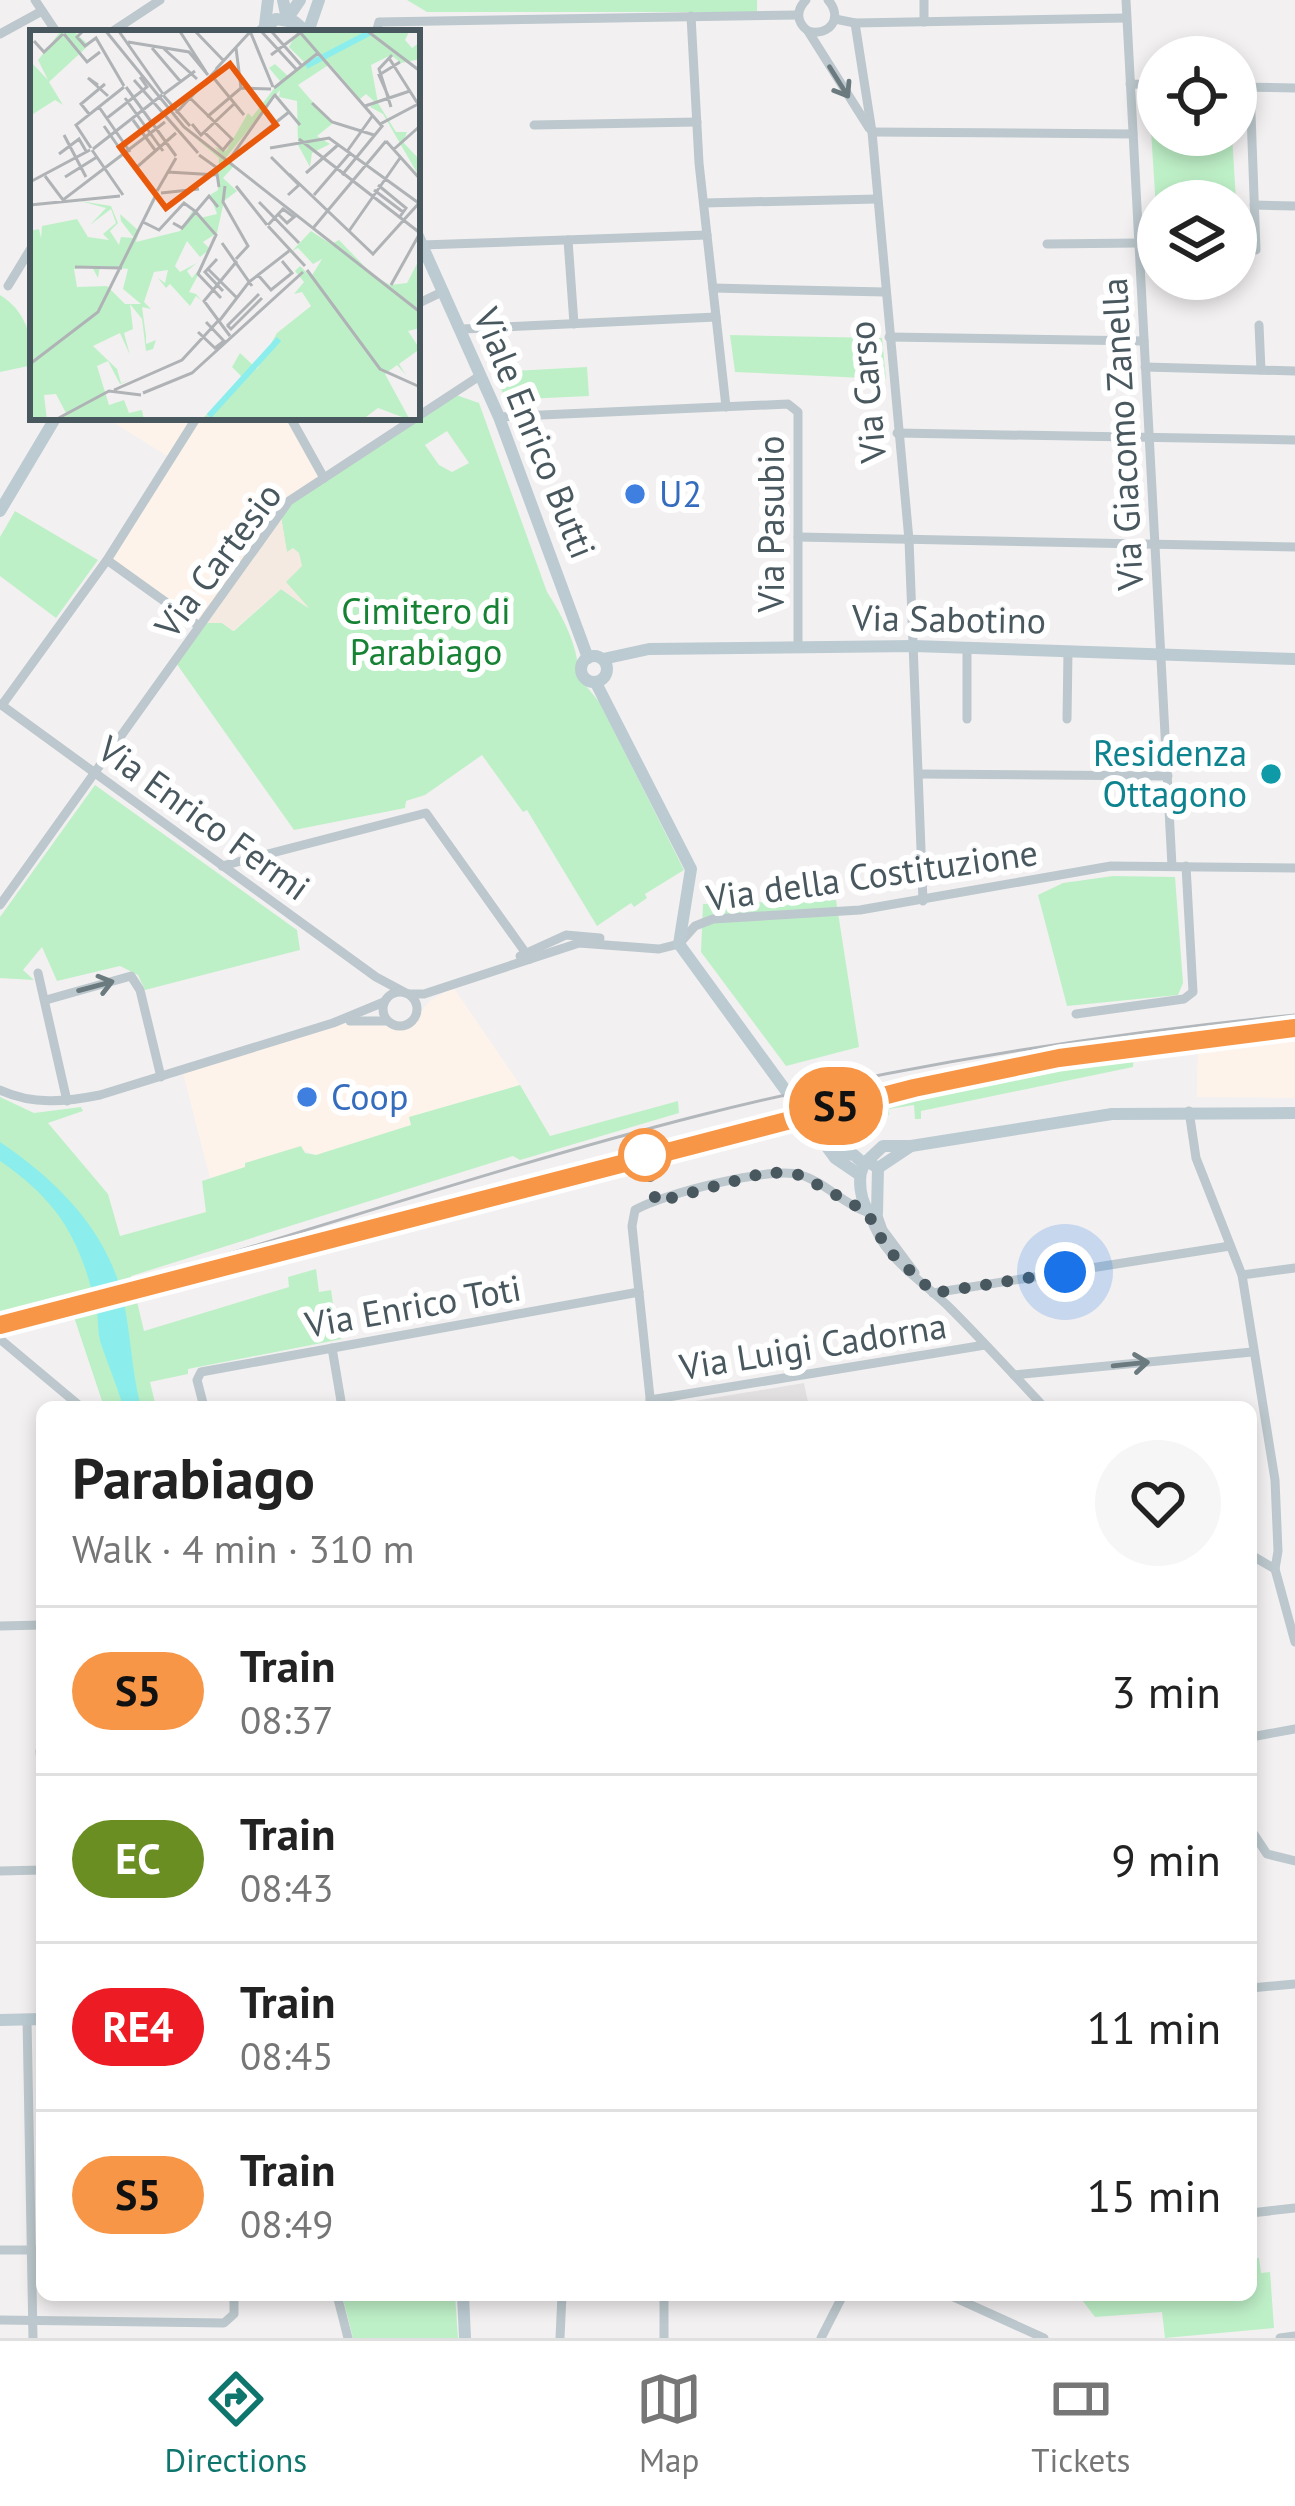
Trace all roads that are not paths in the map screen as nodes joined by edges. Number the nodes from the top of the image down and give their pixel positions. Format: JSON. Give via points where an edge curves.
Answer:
{"nodes":[{"id":1,"x":35,"y":0,"type":"edge"},
{"id":2,"x":268,"y":0,"type":"edge"},
{"id":3,"x":283,"y":0,"type":"edge"},
{"id":4,"x":300,"y":0,"type":"edge"},
{"id":5,"x":319,"y":0,"type":"edge"},
{"id":6,"x":806,"y":0,"type":"edge"},
{"id":7,"x":828,"y":0,"type":"edge"},
{"id":8,"x":924,"y":0,"type":"edge"},
{"id":9,"x":1126,"y":0,"type":"edge"},
{"id":10,"x":157,"y":1,"type":"edge"},
{"id":11,"x":42,"y":11,"type":"junction"},
{"id":12,"x":798,"y":15,"type":"junction"},
{"id":13,"x":691,"y":16,"type":"junction"},
{"id":14,"x":1126,"y":18,"type":"junction"},
{"id":15,"x":287,"y":19,"type":"junction"},
{"id":16,"x":835,"y":20,"type":"junction"},
{"id":17,"x":924,"y":22,"type":"junction"},
{"id":18,"x":855,"y":23,"type":"junction"},
{"id":19,"x":378,"y":27,"type":"edge"},
{"id":20,"x":262,"y":29,"type":"edge"},
{"id":21,"x":54,"y":30,"type":"edge"},
{"id":22,"x":114,"y":30,"type":"edge"},
{"id":23,"x":305,"y":30,"type":"edge"},
{"id":24,"x":309,"y":30,"type":"edge"},
{"id":25,"x":808,"y":31,"type":"junction"},
{"id":26,"x":0,"y":34,"type":"edge"},
{"id":27,"x":1130,"y":84,"type":"junction"},
{"id":28,"x":1137,"y":84,"type":"edge"},
{"id":29,"x":1257,"y":87,"type":"edge"},
{"id":30,"x":1295,"y":88,"type":"edge"},
{"id":31,"x":697,"y":122,"type":"junction"},
{"id":32,"x":534,"y":125,"type":"dead end"},
{"id":33,"x":872,"y":132,"type":"junction"},
{"id":34,"x":1132,"y":134,"type":"junction"},
{"id":35,"x":877,"y":200,"type":"junction"},
{"id":36,"x":704,"y":203,"type":"junction"},
{"id":37,"x":1257,"y":205,"type":"edge"},
{"id":38,"x":1295,"y":206,"type":"edge"},
{"id":39,"x":1137,"y":225,"type":"edge"},
{"id":40,"x":707,"y":235,"type":"junction"},
{"id":41,"x":420,"y":240,"type":"edge"},
{"id":42,"x":568,"y":240,"type":"junction"},
{"id":43,"x":1137,"y":243,"type":"edge"},
{"id":44,"x":1047,"y":244,"type":"dead end"},
{"id":45,"x":30,"y":249,"type":"edge"},
{"id":46,"x":8,"y":286,"type":"dead end"},
{"id":47,"x":713,"y":288,"type":"junction"},
{"id":48,"x":445,"y":291,"type":"junction"},
{"id":49,"x":885,"y":292,"type":"junction"},
{"id":50,"x":1141,"y":300,"type":"edge"},
{"id":51,"x":420,"y":303,"type":"edge"},
{"id":52,"x":716,"y":317,"type":"junction"},
{"id":53,"x":574,"y":324,"type":"junction"},
{"id":54,"x":1259,"y":326,"type":"dead end"},
{"id":55,"x":463,"y":329,"type":"junction"},
{"id":56,"x":889,"y":337,"type":"junction"},
{"id":57,"x":1144,"y":341,"type":"junction"},
{"id":58,"x":1145,"y":367,"type":"junction"},
{"id":59,"x":1261,"y":370,"type":"junction"},
{"id":60,"x":1295,"y":370,"type":"edge"},
{"id":61,"x":481,"y":375,"type":"junction"},
{"id":62,"x":726,"y":406,"type":"junction"},
{"id":63,"x":420,"y":415,"type":"edge"},
{"id":64,"x":499,"y":417,"type":"junction"},
{"id":65,"x":54,"y":420,"type":"edge"},
{"id":66,"x":195,"y":420,"type":"edge"},
{"id":67,"x":292,"y":420,"type":"edge"},
{"id":68,"x":412,"y":420,"type":"edge"},
{"id":69,"x":897,"y":433,"type":"junction"},
{"id":70,"x":1149,"y":437,"type":"junction"},
{"id":71,"x":1295,"y":440,"type":"edge"},
{"id":72,"x":324,"y":478,"type":"junction"},
{"id":73,"x":0,"y":511,"type":"edge"},
{"id":74,"x":798,"y":537,"type":"junction"},
{"id":75,"x":909,"y":541,"type":"junction"},
{"id":76,"x":1155,"y":544,"type":"junction"},
{"id":77,"x":1295,"y":548,"type":"edge"},
{"id":78,"x":107,"y":560,"type":"junction"},
{"id":79,"x":199,"y":626,"type":"junction"},
{"id":80,"x":914,"y":646,"type":"junction"},
{"id":81,"x":798,"y":648,"type":"junction"},
{"id":82,"x":967,"y":648,"type":"junction"},
{"id":83,"x":1068,"y":651,"type":"junction"},
{"id":84,"x":1161,"y":656,"type":"junction"},
{"id":85,"x":596,"y":658,"type":"junction"},
{"id":86,"x":1295,"y":659,"type":"edge"},
{"id":87,"x":596,"y":682,"type":"junction"},
{"id":88,"x":1,"y":705,"type":"edge"},
{"id":89,"x":1067,"y":718,"type":"dead end"},
{"id":90,"x":967,"y":719,"type":"dead end"},
{"id":91,"x":95,"y":772,"type":"junction"},
{"id":92,"x":919,"y":774,"type":"junction"},
{"id":93,"x":1168,"y":776,"type":"junction"},
{"id":94,"x":222,"y":866,"type":"junction"},
{"id":95,"x":1172,"y":866,"type":"junction"},
{"id":96,"x":1186,"y":866,"type":"junction"},
{"id":97,"x":1295,"y":868,"type":"edge"},
{"id":98,"x":923,"y":901,"type":"junction"},
{"id":99,"x":0,"y":905,"type":"edge"},
{"id":100,"x":679,"y":944,"type":"junction"},
{"id":101,"x":528,"y":956,"type":"junction"},
{"id":102,"x":38,"y":973,"type":"dead end"},
{"id":103,"x":376,"y":977,"type":"junction"},
{"id":104,"x":450,"y":986,"type":"junction"},
{"id":105,"x":407,"y":993,"type":"junction"},
{"id":106,"x":46,"y":1000,"type":"junction"},
{"id":107,"x":385,"y":1001,"type":"junction"},
{"id":108,"x":417,"y":1012,"type":"junction"},
{"id":109,"x":1076,"y":1015,"type":"dead end"},
{"id":110,"x":388,"y":1021,"type":"junction"},
{"id":111,"x":332,"y":1023,"type":"junction"},
{"id":112,"x":161,"y":1077,"type":"junction"},
{"id":113,"x":0,"y":1090,"type":"edge"},
{"id":114,"x":67,"y":1101,"type":"junction"},
{"id":115,"x":1189,"y":1111,"type":"junction"},
{"id":116,"x":1295,"y":1114,"type":"edge"},
{"id":117,"x":867,"y":1167,"type":"junction"},
{"id":118,"x":871,"y":1214,"type":"junction"},
{"id":119,"x":1230,"y":1246,"type":"junction"},
{"id":120,"x":1295,"y":1268,"type":"edge"},
{"id":121,"x":1242,"y":1275,"type":"junction"},
{"id":122,"x":639,"y":1292,"type":"junction"},
{"id":123,"x":934,"y":1293,"type":"junction"},
{"id":124,"x":1,"y":1340,"type":"edge"},
{"id":125,"x":985,"y":1345,"type":"junction"},
{"id":126,"x":332,"y":1348,"type":"junction"},
{"id":127,"x":1252,"y":1352,"type":"junction"},
{"id":128,"x":1015,"y":1376,"type":"junction"},
{"id":129,"x":74,"y":1401,"type":"edge"},
{"id":130,"x":203,"y":1401,"type":"edge"},
{"id":131,"x":341,"y":1401,"type":"edge"},
{"id":132,"x":650,"y":1401,"type":"edge"},
{"id":133,"x":667,"y":1401,"type":"edge"},
{"id":134,"x":1038,"y":1401,"type":"edge"},
{"id":135,"x":1266,"y":1438,"type":"junction"},
{"id":136,"x":1257,"y":1439,"type":"edge"},
{"id":137,"x":1257,"y":1558,"type":"edge"},
{"id":138,"x":1275,"y":1569,"type":"junction"},
{"id":139,"x":1295,"y":1598,"type":"edge"},
{"id":140,"x":1282,"y":1600,"type":"junction"},
{"id":141,"x":0,"y":1625,"type":"edge"},
{"id":142,"x":36,"y":1625,"type":"edge"},
{"id":143,"x":1295,"y":1642,"type":"edge"},
{"id":144,"x":1295,"y":1730,"type":"edge"},
{"id":145,"x":1257,"y":1736,"type":"edge"},
{"id":146,"x":1257,"y":1838,"type":"edge"},
{"id":147,"x":1295,"y":1861,"type":"edge"},
{"id":148,"x":0,"y":1870,"type":"edge"},
{"id":149,"x":36,"y":1870,"type":"edge"},
{"id":150,"x":1290,"y":1985,"type":"edge"},
{"id":151,"x":1257,"y":1988,"type":"edge"},
{"id":152,"x":35,"y":2019,"type":"edge"},
{"id":153,"x":0,"y":2020,"type":"edge"},
{"id":154,"x":36,"y":2128,"type":"edge"},
{"id":155,"x":1295,"y":2208,"type":"edge"},
{"id":156,"x":1257,"y":2212,"type":"edge"},
{"id":157,"x":0,"y":2250,"type":"edge"},
{"id":158,"x":36,"y":2250,"type":"edge"},
{"id":159,"x":36,"y":2268,"type":"edge"},
{"id":160,"x":234,"y":2301,"type":"edge"},
{"id":161,"x":339,"y":2301,"type":"edge"},
{"id":162,"x":463,"y":2301,"type":"edge"},
{"id":163,"x":562,"y":2301,"type":"edge"},
{"id":164,"x":664,"y":2301,"type":"edge"},
{"id":165,"x":840,"y":2301,"type":"edge"},
{"id":166,"x":974,"y":2301,"type":"edge"},
{"id":167,"x":0,"y":2320,"type":"edge"},
{"id":168,"x":33,"y":2320,"type":"junction"},
{"id":169,"x":206,"y":2324,"type":"junction"},
{"id":170,"x":1295,"y":2336,"type":"edge"},
{"id":171,"x":33,"y":2338,"type":"edge"},
{"id":172,"x":207,"y":2338,"type":"edge"},
{"id":173,"x":348,"y":2338,"type":"edge"},
{"id":174,"x":466,"y":2338,"type":"edge"},
{"id":175,"x":560,"y":2338,"type":"edge"},
{"id":176,"x":664,"y":2338,"type":"edge"},
{"id":177,"x":821,"y":2338,"type":"edge"},
{"id":178,"x":1044,"y":2338,"type":"edge"},
{"id":179,"x":1280,"y":2338,"type":"edge"}],
"edges":[{"from":1,"to":11,"type":"street"},
{"from":2,"to":20,"type":"street"},
{"from":3,"to":15,"type":"street"},
{"from":4,"to":15,"type":"street"},
{"from":5,"to":24,"type":"street"},
{"from":6,"to":12,"type":"street"},
{"from":7,"to":16,"type":"street"},
{"from":8,"to":17,"type":"street"},
{"from":9,"to":14,"type":"street","name":"Via Giacomo Zanella"},
{"from":10,"to":22,"type":"street"},
{"from":11,"to":21,"type":"street"},
{"from":11,"to":26,"type":"street"},
{"from":12,"to":13,"type":"street"},
{"from":12,"to":25,"type":"street","name":"Via Carso"},
{"from":13,"to":19,"type":"street"},
{"from":13,"to":31,"type":"street"},
{"from":14,"to":17,"type":"street"},
{"from":14,"to":27,"type":"street","name":"Via Giacomo Zanella"},
{"from":15,"to":20,"type":"street"},
{"from":15,"to":23,"type":"street"},
{"from":16,"to":18,"type":"street"},
{"from":16,"to":25,"type":"street","via":[[824,32]]},
{"from":17,"to":18,"type":"street"},
{"from":18,"to":33,"type":"street","name":"Via Carso"},
{"from":25,"to":33,"type":"street","name":"Via Carso","one_way":true},
{"from":27,"to":28,"type":"street"},
{"from":27,"to":34,"type":"street","name":"Via Giacomo Zanella"},
{"from":29,"to":30,"type":"street"},
{"from":31,"to":32,"type":"street"},
{"from":31,"to":36,"type":"street"},
{"from":33,"to":34,"type":"street"},
{"from":33,"to":35,"type":"street","name":"Via Carso"},
{"from":34,"to":39,"type":"street","name":"Via Giacomo Zanella"},
{"from":35,"to":36,"type":"street"},
{"from":35,"to":49,"type":"street","name":"Via Carso"},
{"from":36,"to":40,"type":"street"},
{"from":37,"to":38,"type":"street"},
{"from":40,"to":42,"type":"street"},
{"from":40,"to":47,"type":"street"},
{"from":41,"to":42,"type":"street"},
{"from":41,"to":48,"type":"street","name":"Viale Enrico Butti"},
{"from":42,"to":53,"type":"street"},
{"from":43,"to":44,"type":"street"},
{"from":45,"to":46,"type":"street"},
{"from":47,"to":49,"type":"street"},
{"from":47,"to":52,"type":"street"},
{"from":48,"to":51,"type":"street"},
{"from":48,"to":55,"type":"street","name":"Viale Enrico Butti"},
{"from":49,"to":56,"type":"street","name":"Via Carso"},
{"from":50,"to":57,"type":"street","name":"Via Giacomo Zanella"},
{"from":52,"to":53,"type":"street"},
{"from":52,"to":62,"type":"street"},
{"from":53,"to":55,"type":"street"},
{"from":54,"to":59,"type":"street"},
{"from":55,"to":61,"type":"street","name":"Viale Enrico Butti"},
{"from":56,"to":57,"type":"street"},
{"from":56,"to":69,"type":"street","name":"Via Carso"},
{"from":57,"to":58,"type":"street","name":"Via Giacomo Zanella"},
{"from":58,"to":59,"type":"street"},
{"from":58,"to":70,"type":"street","name":"Via Giacomo Zanella"},
{"from":59,"to":60,"type":"street"},
{"from":61,"to":63,"type":"street","name":"Via Cartesio"},
{"from":61,"to":64,"type":"street","name":"Viale Enrico Butti"},
{"from":62,"to":64,"type":"street"},
{"from":62,"to":74,"type":"street","name":"Via Pasubio","via":[[788,404],[798,412]]},
{"from":64,"to":85,"type":"street","name":"Viale Enrico Butti"},
{"from":65,"to":73,"type":"street"},
{"from":66,"to":78,"type":"street"},
{"from":67,"to":72,"type":"street"},
{"from":68,"to":72,"type":"street","name":"Via Cartesio"},
{"from":69,"to":70,"type":"street"},
{"from":69,"to":75,"type":"street","name":"Via Carso"},
{"from":70,"to":71,"type":"street"},
{"from":70,"to":76,"type":"street","name":"Via Giacomo Zanella"},
{"from":72,"to":79,"type":"street","name":"Via Cartesio","via":[[289,501]]},
{"from":74,"to":75,"type":"street"},
{"from":74,"to":81,"type":"street","name":"Via Pasubio"},
{"from":75,"to":76,"type":"street"},
{"from":75,"to":80,"type":"street","name":"Via Carso"},
{"from":76,"to":77,"type":"street"},
{"from":76,"to":84,"type":"street","name":"Via Giacomo Zanella"},
{"from":78,"to":79,"type":"street"},
{"from":78,"to":88,"type":"street"},
{"from":79,"to":91,"type":"street","name":"Via Cartesio"},
{"from":80,"to":81,"type":"street","name":"Via Sabotino"},
{"from":80,"to":82,"type":"street","name":"Via Sabotino"},
{"from":80,"to":92,"type":"street","name":"Via Carso"},
{"from":81,"to":85,"type":"street","name":"Via Sabotino","via":[[650,649]]},
{"from":82,"to":83,"type":"street","name":"Via Sabotino"},
{"from":82,"to":90,"type":"street"},
{"from":83,"to":84,"type":"street","name":"Via Sabotino"},
{"from":83,"to":89,"type":"street"},
{"from":84,"to":86,"type":"street","name":"Via Sabotino"},
{"from":84,"to":93,"type":"street","name":"Via Giacomo Zanella"},
{"from":85,"to":87,"type":"street","via":[[607,673]]},
{"from":85,"to":87,"type":"street","name":"Viale Enrico Butti","via":[[582,665],[583,676]]},
{"from":87,"to":100,"type":"street","via":[[691,869]]},
{"from":88,"to":91,"type":"street","name":"Via Enrico Fermi"},
{"from":91,"to":94,"type":"street","name":"Via Enrico Fermi"},
{"from":91,"to":99,"type":"street","name":"Via Cartesio"},
{"from":92,"to":93,"type":"street"},
{"from":92,"to":98,"type":"street","name":"Via Carso"},
{"from":93,"to":95,"type":"street","name":"Via Giacomo Zanella"},
{"from":94,"to":101,"type":"street","via":[[426,813]]},
{"from":94,"to":103,"type":"street","name":"Via Enrico Fermi"},
{"from":95,"to":96,"type":"street","name":"Via della Costituzione"},
{"from":95,"to":98,"type":"street","name":"Via della Costituzione","via":[[1111,866]]},
{"from":96,"to":97,"type":"street","name":"Via della Costituzione"},
{"from":96,"to":109,"type":"street","via":[[1193,992]]},
{"from":98,"to":100,"type":"street","name":"Via della Costituzione","via":[[713,919]]},
{"from":100,"to":101,"type":"street","via":[[659,949],[578,933]]},
{"from":100,"to":117,"type":"street","via":[[840,1163]]},
{"from":101,"to":104,"type":"street"},
{"from":102,"to":106,"type":"street"},
{"from":103,"to":105,"type":"street","name":"Via Enrico Fermi"},
{"from":103,"to":107,"type":"street"},
{"from":104,"to":105,"type":"street"},
{"from":104,"to":108,"type":"street"},
{"from":105,"to":107,"type":"street"},
{"from":105,"to":108,"type":"street"},
{"from":106,"to":112,"type":"street","one_way":true,"via":[[131,976]]},
{"from":106,"to":114,"type":"street"},
{"from":107,"to":110,"type":"street"},
{"from":107,"to":111,"type":"street"},
{"from":108,"to":110,"type":"street","via":[[405,1026]]},
{"from":110,"to":111,"type":"street"},
{"from":111,"to":112,"type":"street"},
{"from":112,"to":114,"type":"street"},
{"from":113,"to":114,"type":"street"},
{"from":115,"to":116,"type":"street"},
{"from":115,"to":117,"type":"street","via":[[883,1146]]},
{"from":115,"to":119,"type":"street","via":[[1196,1158]]},
{"from":117,"to":118,"type":"street"},
{"from":118,"to":122,"type":"street","via":[[785,1172],[640,1206],[632,1216]]},
{"from":118,"to":123,"type":"street","via":[[887,1249]]},
{"from":119,"to":121,"type":"street"},
{"from":119,"to":123,"type":"street"},
{"from":120,"to":121,"type":"street"},
{"from":121,"to":127,"type":"street"},
{"from":122,"to":126,"type":"street","name":"Via Enrico Toti"},
{"from":122,"to":132,"type":"street"},
{"from":123,"to":125,"type":"street"},
{"from":124,"to":129,"type":"street"},
{"from":125,"to":128,"type":"street"},
{"from":125,"to":133,"type":"street","name":"Via Luigi Cadorna"},
{"from":126,"to":130,"type":"street","name":"Via Enrico Toti","via":[[197,1376]]},
{"from":126,"to":131,"type":"street"},
{"from":128,"to":127,"type":"street","one_way":true},
{"from":127,"to":135,"type":"street"},
{"from":128,"to":134,"type":"street"},
{"from":135,"to":136,"type":"street"},
{"from":135,"to":138,"type":"street","via":[[1275,1480]]},
{"from":137,"to":138,"type":"street"},
{"from":138,"to":140,"type":"street"},
{"from":139,"to":140,"type":"street"},
{"from":140,"to":143,"type":"street"},
{"from":141,"to":142,"type":"street"},
{"from":144,"to":145,"type":"street"},
{"from":146,"to":147,"type":"street","via":[[1268,1854]]},
{"from":148,"to":149,"type":"street"},
{"from":150,"to":151,"type":"street"},
{"from":152,"to":153,"type":"street"},
{"from":152,"to":154,"type":"street"},
{"from":155,"to":156,"type":"street"},
{"from":157,"to":158,"type":"street"},
{"from":159,"to":168,"type":"street"},
{"from":160,"to":169,"type":"street","via":[[230,2320]]},
{"from":161,"to":173,"type":"street"},
{"from":162,"to":174,"type":"street"},
{"from":163,"to":175,"type":"street"},
{"from":164,"to":176,"type":"street"},
{"from":165,"to":177,"type":"street"},
{"from":166,"to":178,"type":"street"},
{"from":167,"to":168,"type":"street"},
{"from":168,"to":169,"type":"street"},
{"from":168,"to":171,"type":"street"},
{"from":169,"to":172,"type":"street"},
{"from":170,"to":179,"type":"street"}]}
